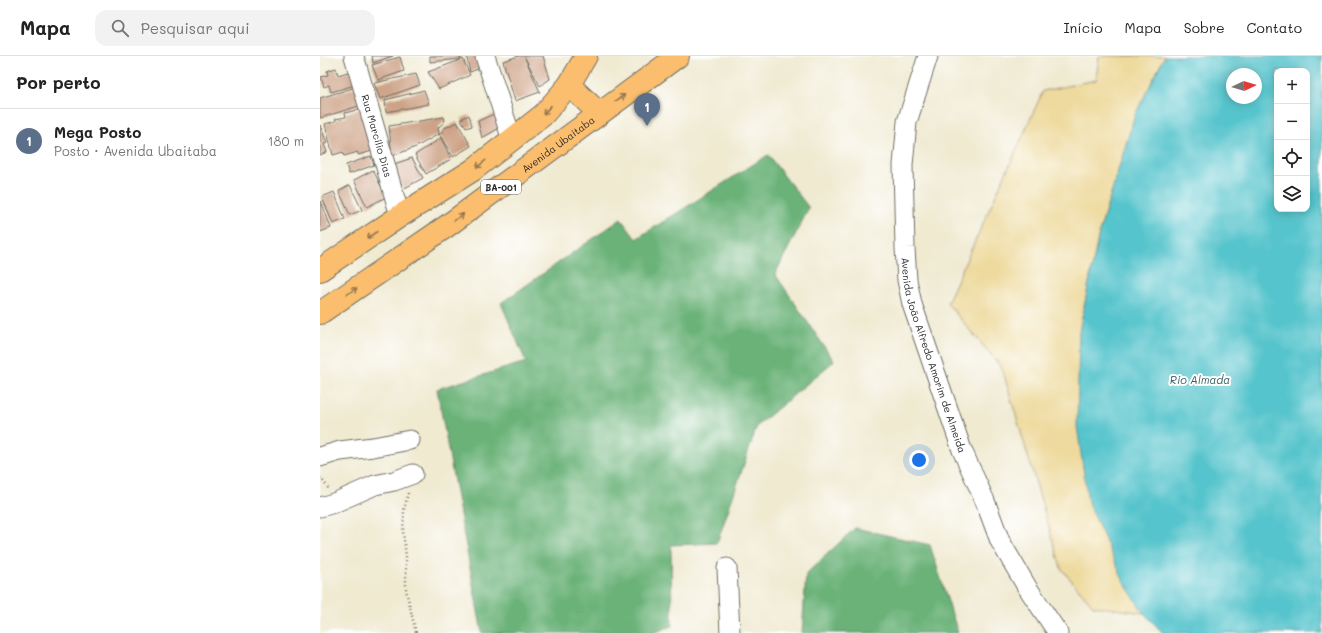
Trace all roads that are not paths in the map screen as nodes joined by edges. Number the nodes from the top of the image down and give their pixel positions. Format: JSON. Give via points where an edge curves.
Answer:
{"nodes":[{"id":1,"x":354,"y":56,"type":"edge"},
{"id":2,"x":485,"y":56,"type":"edge"},
{"id":3,"x":586,"y":56,"type":"edge"},
{"id":4,"x":678,"y":56,"type":"edge"},
{"id":5,"x":928,"y":56,"type":"edge"},
{"id":6,"x":569,"y":85,"type":"junction"},
{"id":7,"x":599,"y":113,"type":"junction"},
{"id":8,"x":512,"y":140,"type":"junction"},
{"id":9,"x":400,"y":216,"type":"junction"},
{"id":10,"x":320,"y":270,"type":"edge"},
{"id":11,"x":320,"y":313,"type":"edge"},
{"id":12,"x":410,"y":440,"type":"dead end"},
{"id":13,"x":320,"y":457,"type":"edge"},
{"id":14,"x":412,"y":474,"type":"road end"},
{"id":15,"x":320,"y":507,"type":"edge"},
{"id":16,"x":727,"y":568,"type":"dead end"},
{"id":17,"x":730,"y":633,"type":"edge"},
{"id":18,"x":1058,"y":633,"type":"edge"}],
"edges":[{"from":1,"to":9,"type":"street","name":"Rua Marcílio Dias"},
{"from":2,"to":8,"type":"street"},
{"from":3,"to":6,"type":"main road","number":"BA-001"},
{"from":7,"to":4,"type":"main road","name":"Avenida Ubaitaba","number":"BA-001","one_way":true},
{"from":5,"to":18,"type":"street","name":"Avenida João Alfredo Amorim de Almeida","via":[[907,122],[903,165],[907,280],[912,304],[962,450],[1000,541]]},
{"from":6,"to":7,"type":"main road"},
{"from":6,"to":8,"type":"main road","number":"BA-001","one_way":true,"via":[[543,115]]},
{"from":11,"to":7,"type":"main road","name":"Avenida Ubaitaba","number":"BA-001","one_way":true,"via":[[448,226]]},
{"from":8,"to":9,"type":"main road","number":"BA-001","one_way":true,"via":[[473,170]]},
{"from":9,"to":10,"type":"main road","number":"BA-001","one_way":true},
{"from":12,"to":13,"type":"street","via":[[340,451]]},
{"from":14,"to":15,"type":"street","via":[[375,485]]},
{"from":16,"to":17,"type":"street"}]}
